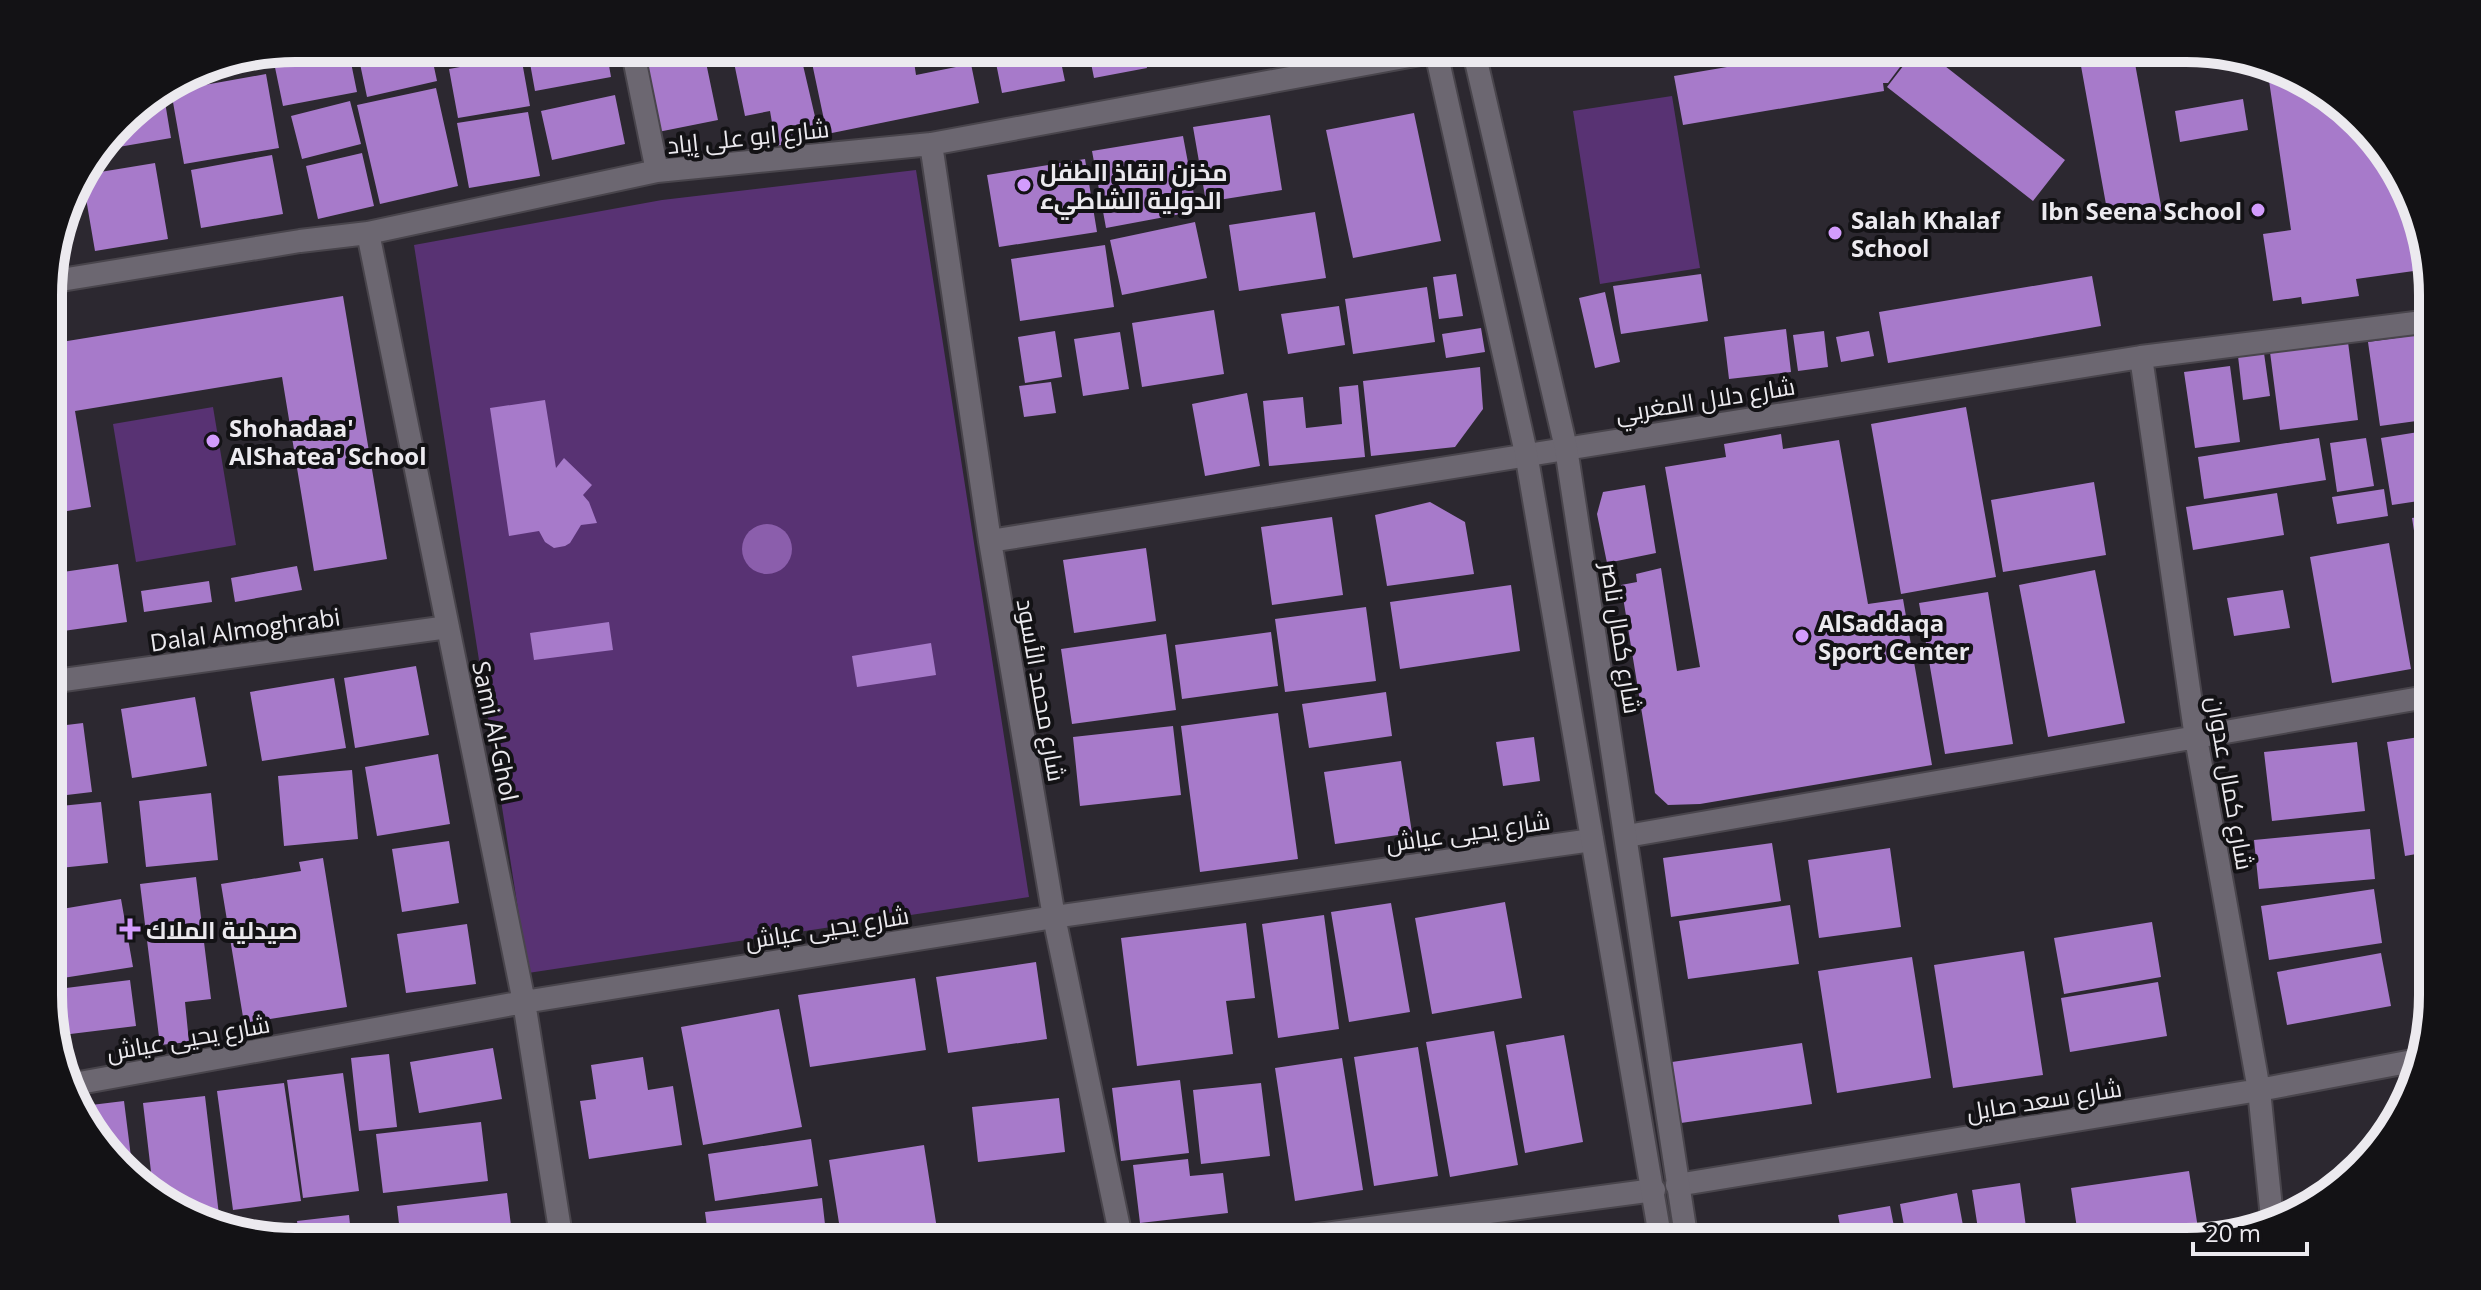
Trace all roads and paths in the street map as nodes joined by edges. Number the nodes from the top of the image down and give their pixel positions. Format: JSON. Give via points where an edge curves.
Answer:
{"nodes":[{"id":1,"x":635,"y":62,"type":"edge"},
{"id":2,"x":1379,"y":62,"type":"edge"},
{"id":3,"x":1446,"y":62,"type":"edge"},
{"id":4,"x":1476,"y":62,"type":"edge"},
{"id":5,"x":931,"y":144,"type":"junction"},
{"id":6,"x":657,"y":171,"type":"junction"},
{"id":7,"x":368,"y":233,"type":"junction"},
{"id":8,"x":62,"y":280,"type":"edge"},
{"id":9,"x":2419,"y":322,"type":"edge"},
{"id":10,"x":2141,"y":357,"type":"junction"},
{"id":11,"x":1566,"y":448,"type":"junction"},
{"id":12,"x":1526,"y":453,"type":"junction"},
{"id":13,"x":990,"y":541,"type":"junction"},
{"id":14,"x":448,"y":627,"type":"junction"},
{"id":15,"x":62,"y":680,"type":"edge"},
{"id":16,"x":2419,"y":698,"type":"edge"},
{"id":17,"x":2196,"y":738,"type":"junction"},
{"id":18,"x":1627,"y":836,"type":"junction"},
{"id":19,"x":1592,"y":840,"type":"junction"},
{"id":20,"x":1054,"y":917,"type":"junction"},
{"id":21,"x":524,"y":1002,"type":"junction"},
{"id":22,"x":2409,"y":1062,"type":"edge"},
{"id":23,"x":80,"y":1083,"type":"edge"},
{"id":24,"x":2259,"y":1090,"type":"junction"},
{"id":25,"x":1677,"y":1185,"type":"junction"},
{"id":26,"x":1654,"y":1190,"type":"junction"},
{"id":27,"x":2271,"y":1212,"type":"edge"},
{"id":28,"x":560,"y":1228,"type":"edge"},
{"id":29,"x":1119,"y":1228,"type":"edge"},
{"id":30,"x":1370,"y":1228,"type":"edge"},
{"id":31,"x":1659,"y":1228,"type":"edge"},
{"id":32,"x":1685,"y":1228,"type":"edge"}],
"edges":[{"from":1,"to":6,"type":"street"},
{"from":2,"to":5,"type":"street","name":"شارع ابو على إياد"},
{"from":3,"to":12,"type":"street"},
{"from":4,"to":11,"type":"street","name":"شارع كمال ناصر"},
{"from":5,"to":6,"type":"street","name":"شارع ابو على إياد"},
{"from":5,"to":13,"type":"street","name":"شارع محمد الأسود"},
{"from":6,"to":7,"type":"street","name":"شارع ابو على إياد"},
{"from":7,"to":8,"type":"street","name":"شارع ابو على إياد"},
{"from":7,"to":14,"type":"street","name":"Sami Al-Ghol"},
{"from":9,"to":10,"type":"street","name":"شارع دلال المغربي"},
{"from":10,"to":11,"type":"street","name":"شارع دلال المغربي"},
{"from":10,"to":17,"type":"street","name":"شارع كمال عدوان"},
{"from":11,"to":12,"type":"street","name":"شارع دلال المغربي"},
{"from":11,"to":18,"type":"street","name":"شارع كمال ناصر"},
{"from":12,"to":13,"type":"street","name":"شارع دلال المغربي"},
{"from":12,"to":19,"type":"street"},
{"from":13,"to":20,"type":"street","name":"شارع محمد الأسود"},
{"from":14,"to":15,"type":"street","name":"Dalal Almoghrabi"},
{"from":14,"to":21,"type":"street","name":"Sami Al-Ghol"},
{"from":16,"to":17,"type":"street"},
{"from":17,"to":18,"type":"street"},
{"from":17,"to":24,"type":"street","name":"شارع كمال عدوان"},
{"from":18,"to":25,"type":"street","name":"شارع كمال ناصر"},
{"from":19,"to":20,"type":"street","name":"شارع يحيى عياش"},
{"from":19,"to":26,"type":"street"},
{"from":20,"to":21,"type":"street","name":"شارع يحيى عياش"},
{"from":20,"to":29,"type":"street","name":"شارع محمد الأسود"},
{"from":21,"to":23,"type":"street","name":"شارع يحيى عياش"},
{"from":21,"to":28,"type":"street","name":"Sami Al-Ghol"},
{"from":22,"to":24,"type":"street","name":"شارع سعد صايل"},
{"from":24,"to":25,"type":"street","name":"شارع سعد صايل"},
{"from":24,"to":27,"type":"street","name":"شارع كمال عدوان"},
{"from":25,"to":32,"type":"street","name":"شارع كمال ناصر"},
{"from":26,"to":30,"type":"street"},
{"from":26,"to":31,"type":"street"}]}
